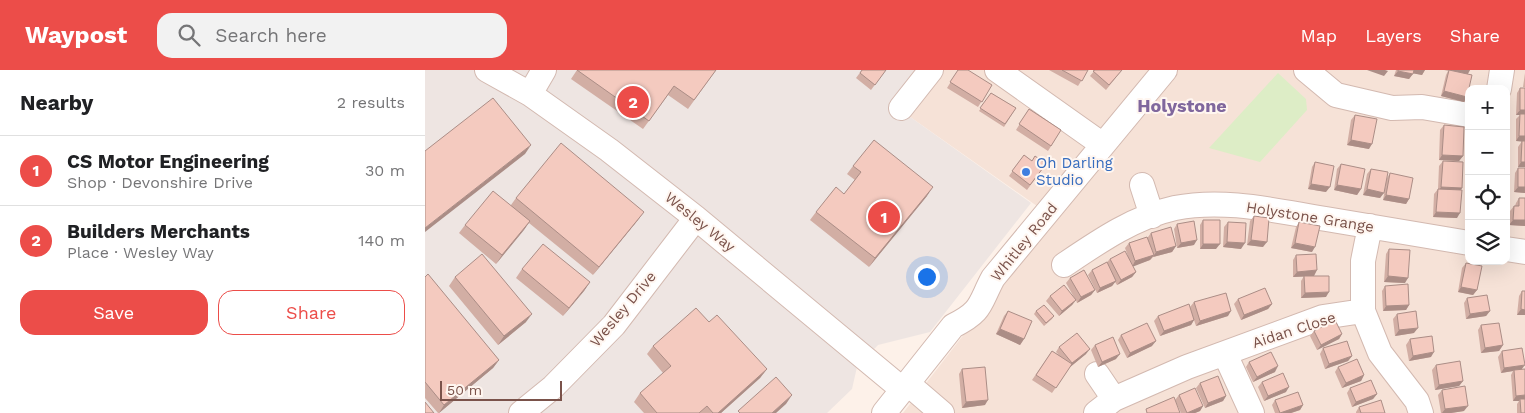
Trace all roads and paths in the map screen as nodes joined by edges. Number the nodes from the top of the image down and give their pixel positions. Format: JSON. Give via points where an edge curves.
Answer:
{"nodes":[{"id":1,"x":487,"y":70,"type":"edge"},
{"id":2,"x":544,"y":70,"type":"edge"},
{"id":3,"x":931,"y":70,"type":"edge"},
{"id":4,"x":997,"y":70,"type":"edge"},
{"id":5,"x":1165,"y":70,"type":"edge"},
{"id":6,"x":1306,"y":70,"type":"edge"},
{"id":7,"x":1502,"y":70,"type":"edge"},
{"id":8,"x":1500,"y":85,"type":"edge"},
{"id":9,"x":530,"y":94,"type":"junction"},
{"id":10,"x":901,"y":108,"type":"dead end"},
{"id":11,"x":1465,"y":114,"type":"edge"},
{"id":12,"x":1103,"y":145,"type":"junction"},
{"id":13,"x":1142,"y":185,"type":"dead end"},
{"id":14,"x":1152,"y":216,"type":"junction"},
{"id":15,"x":696,"y":218,"type":"junction"},
{"id":16,"x":1370,"y":226,"type":"junction"},
{"id":17,"x":1465,"y":242,"type":"edge"},
{"id":18,"x":1510,"y":250,"type":"edge"},
{"id":19,"x":1525,"y":252,"type":"edge"},
{"id":20,"x":1064,"y":265,"type":"dead end"},
{"id":21,"x":1363,"y":311,"type":"junction"},
{"id":22,"x":1225,"y":354,"type":"junction"},
{"id":23,"x":1097,"y":374,"type":"dead end"},
{"id":24,"x":905,"y":386,"type":"junction"},
{"id":25,"x":1115,"y":399,"type":"junction"},
{"id":26,"x":521,"y":413,"type":"edge"},
{"id":27,"x":884,"y":413,"type":"edge"},
{"id":28,"x":942,"y":413,"type":"edge"},
{"id":29,"x":1096,"y":413,"type":"edge"},
{"id":30,"x":1252,"y":413,"type":"edge"},
{"id":31,"x":1421,"y":413,"type":"edge"}],
"edges":[{"from":1,"to":9,"type":"street","name":"Wesley Way"},
{"from":2,"to":9,"type":"street"},
{"from":3,"to":10,"type":"street"},
{"from":4,"to":12,"type":"street"},
{"from":5,"to":12,"type":"street","name":"Whitley Road"},
{"from":6,"to":11,"type":"street","via":[[1336,95],[1392,108],[1422,107]]},
{"from":7,"to":8,"type":"street"},
{"from":9,"to":15,"type":"street","name":"Wesley Way"},
{"from":12,"to":24,"type":"street","name":"Whitley Road","via":[[993,278],[977,311],[953,326]]},
{"from":13,"to":14,"type":"street"},
{"from":14,"to":16,"type":"street","name":"Holystone Grange","via":[[1175,208],[1219,204],[1264,208]]},
{"from":14,"to":20,"type":"street","name":"Holystone Grange","via":[[1104,238]]},
{"from":15,"to":24,"type":"street","name":"Wesley Way"},
{"from":15,"to":26,"type":"street","name":"Wesley Drive","via":[[614,325]]},
{"from":16,"to":17,"type":"street","name":"Holystone Grange"},
{"from":16,"to":21,"type":"street","via":[[1363,260]]},
{"from":18,"to":19,"type":"street"},
{"from":21,"to":22,"type":"street","name":"Aidan Close","via":[[1323,317]]},
{"from":21,"to":31,"type":"street","via":[[1380,353],[1417,401]]},
{"from":22,"to":25,"type":"street","name":"Aidan Close"},
{"from":22,"to":30,"type":"street"},
{"from":23,"to":25,"type":"street"},
{"from":24,"to":27,"type":"street","name":"Whitley Road"},
{"from":24,"to":28,"type":"street","name":"Wesley Way"},
{"from":25,"to":29,"type":"street","name":"Aidan Close"}]}
